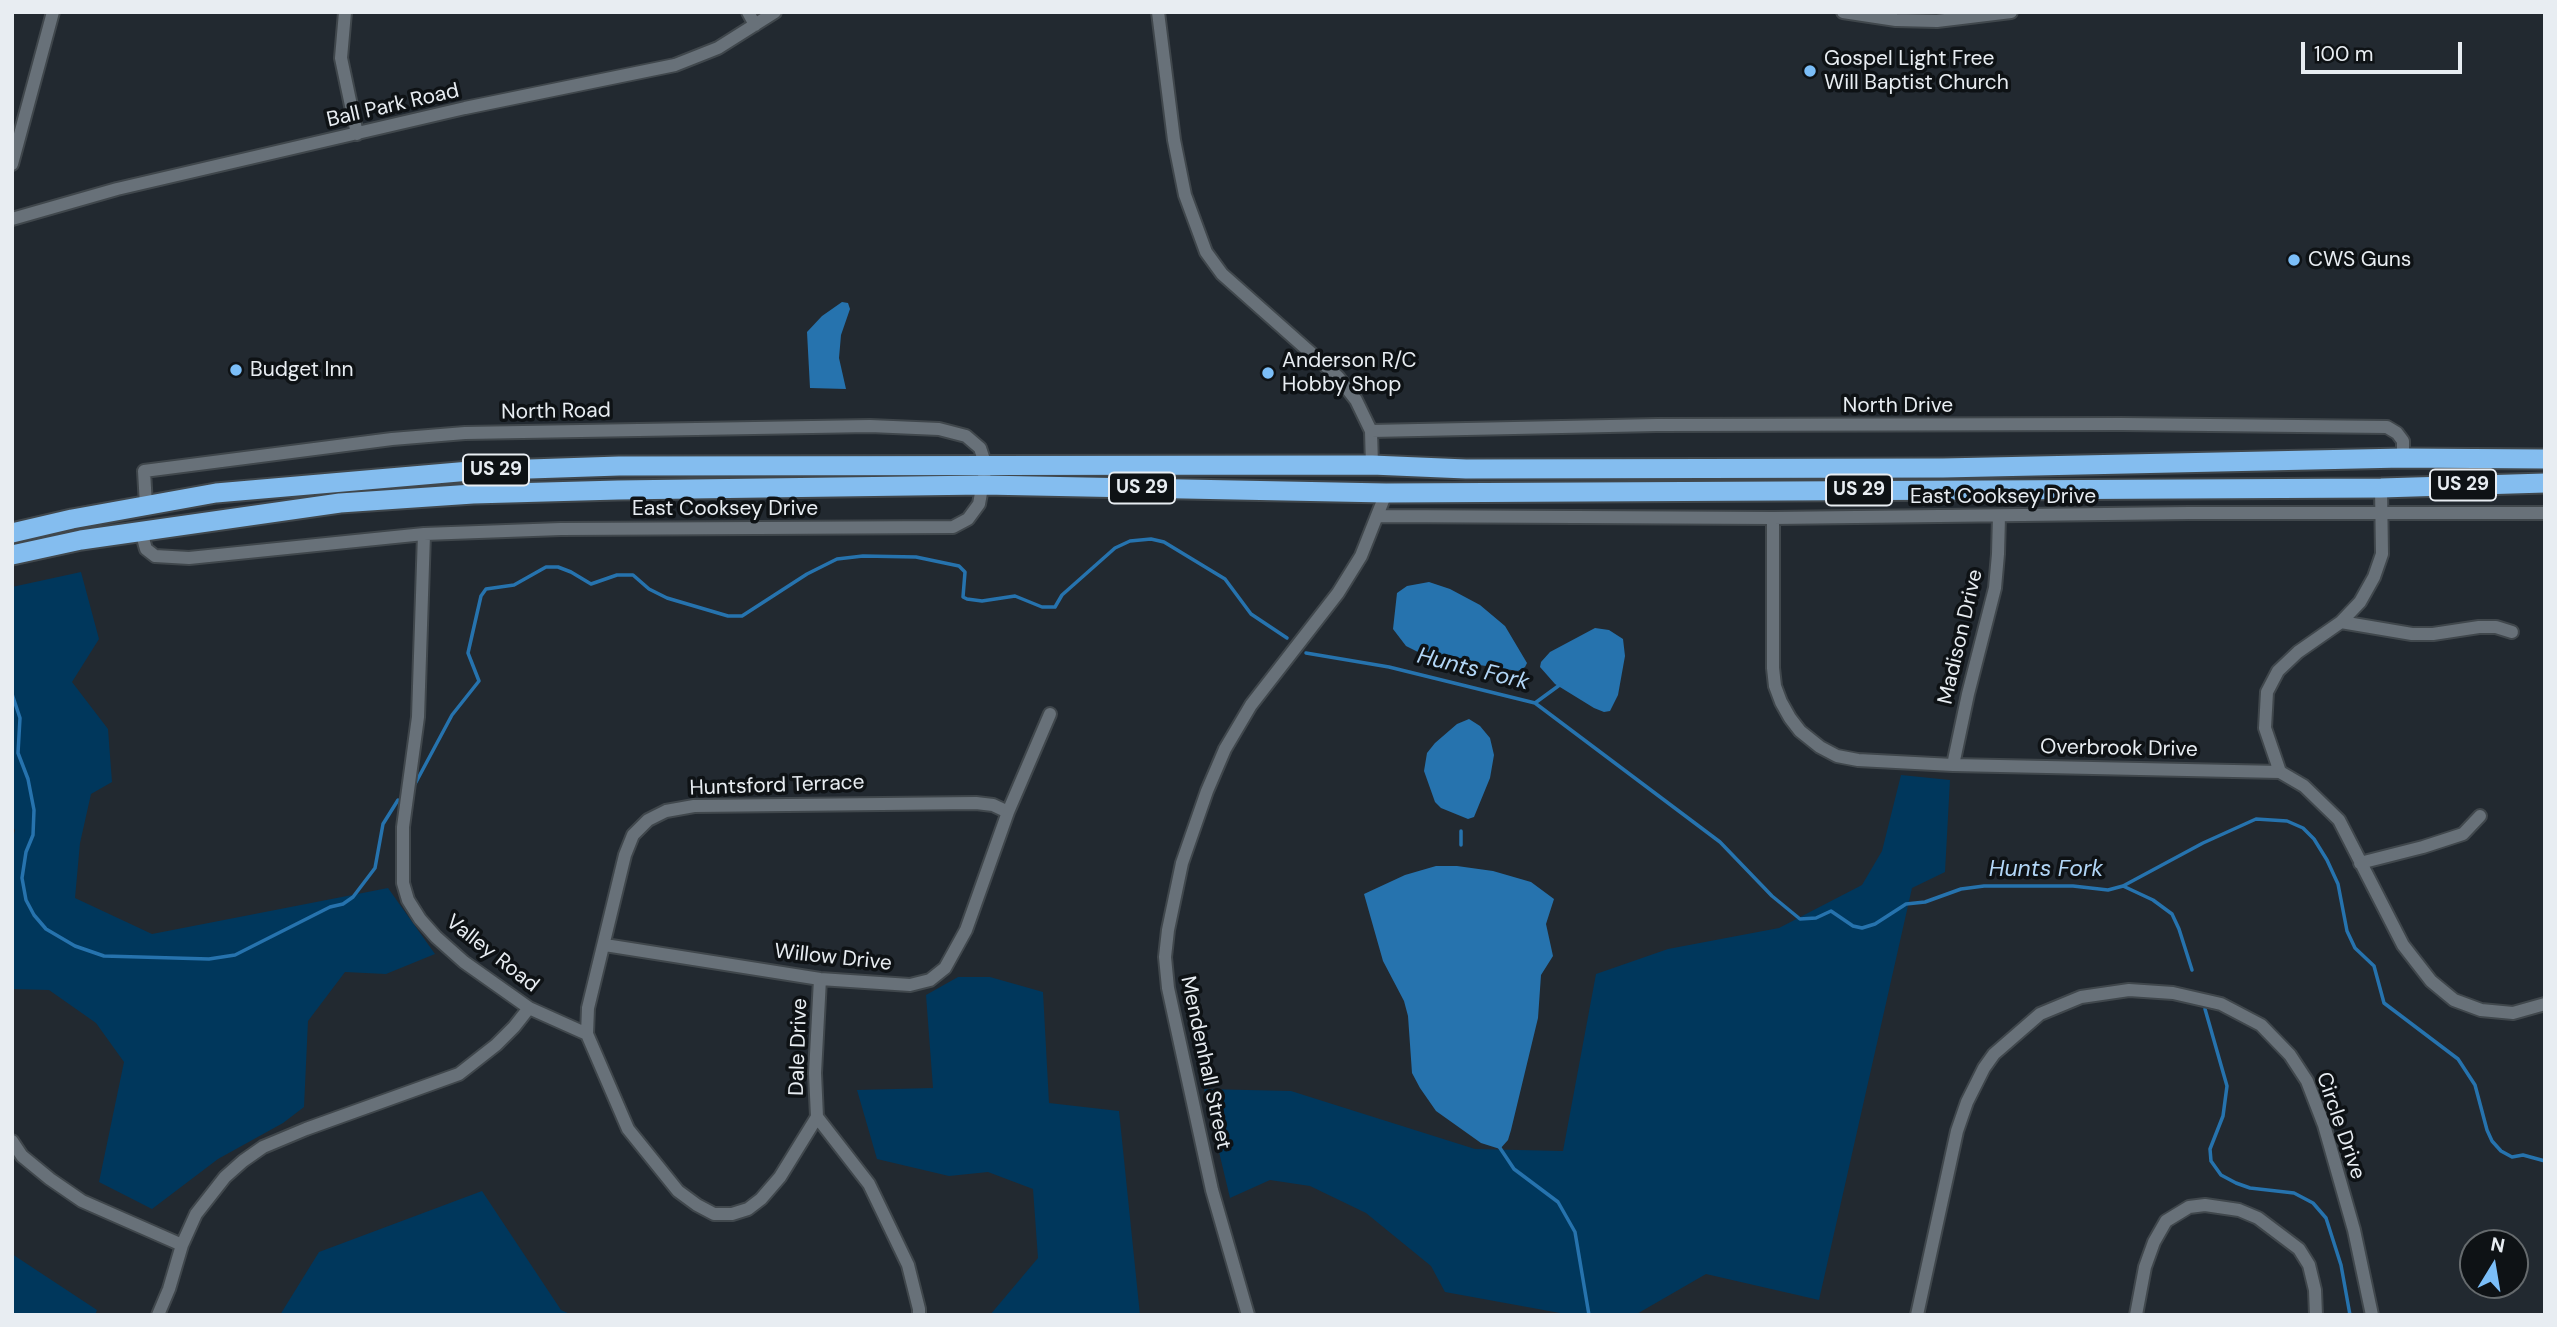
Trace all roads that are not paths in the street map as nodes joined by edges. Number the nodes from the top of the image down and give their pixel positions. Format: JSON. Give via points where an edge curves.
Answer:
{"nodes":[{"id":1,"x":53,"y":12,"type":"edge"},
{"id":2,"x":345,"y":12,"type":"edge"},
{"id":3,"x":748,"y":12,"type":"edge"},
{"id":4,"x":775,"y":12,"type":"edge"},
{"id":5,"x":1158,"y":12,"type":"edge"},
{"id":6,"x":1843,"y":12,"type":"edge"},
{"id":7,"x":2011,"y":12,"type":"edge"},
{"id":8,"x":755,"y":25,"type":"junction"},
{"id":9,"x":357,"y":134,"type":"junction"},
{"id":10,"x":12,"y":164,"type":"edge"},
{"id":11,"x":12,"y":219,"type":"edge"},
{"id":12,"x":1371,"y":431,"type":"junction"},
{"id":13,"x":2403,"y":458,"type":"junction"},
{"id":14,"x":2545,"y":459,"type":"edge"},
{"id":15,"x":1372,"y":465,"type":"junction"},
{"id":16,"x":1466,"y":469,"type":"junction"},
{"id":17,"x":985,"y":476,"type":"junction"},
{"id":18,"x":2545,"y":483,"type":"edge"},
{"id":19,"x":2381,"y":488,"type":"junction"},
{"id":20,"x":1263,"y":490,"type":"junction"},
{"id":21,"x":1386,"y":493,"type":"junction"},
{"id":22,"x":146,"y":505,"type":"junction"},
{"id":23,"x":2545,"y":513,"type":"edge"},
{"id":24,"x":2382,"y":514,"type":"junction"},
{"id":25,"x":1377,"y":516,"type":"junction"},
{"id":26,"x":1999,"y":516,"type":"junction"},
{"id":27,"x":1773,"y":518,"type":"junction"},
{"id":28,"x":141,"y":531,"type":"junction"},
{"id":29,"x":12,"y":533,"type":"edge"},
{"id":30,"x":424,"y":534,"type":"junction"},
{"id":31,"x":12,"y":555,"type":"edge"},
{"id":32,"x":2341,"y":622,"type":"junction"},
{"id":33,"x":2512,"y":632,"type":"dead end"},
{"id":34,"x":1050,"y":713,"type":"dead end"},
{"id":35,"x":1954,"y":765,"type":"junction"},
{"id":36,"x":2280,"y":772,"type":"junction"},
{"id":37,"x":1008,"y":812,"type":"junction"},
{"id":38,"x":2480,"y":817,"type":"dead end"},
{"id":39,"x":2360,"y":863,"type":"junction"},
{"id":40,"x":605,"y":945,"type":"junction"},
{"id":41,"x":820,"y":979,"type":"junction"},
{"id":42,"x":2544,"y":1006,"type":"edge"},
{"id":43,"x":528,"y":1008,"type":"junction"},
{"id":44,"x":587,"y":1034,"type":"junction"},
{"id":45,"x":817,"y":1117,"type":"junction"},
{"id":46,"x":12,"y":1141,"type":"edge"},
{"id":47,"x":182,"y":1245,"type":"junction"},
{"id":48,"x":158,"y":1315,"type":"edge"},
{"id":49,"x":919,"y":1315,"type":"edge"},
{"id":50,"x":1248,"y":1315,"type":"edge"},
{"id":51,"x":1917,"y":1315,"type":"edge"},
{"id":52,"x":2136,"y":1315,"type":"edge"},
{"id":53,"x":2316,"y":1315,"type":"edge"},
{"id":54,"x":2372,"y":1315,"type":"edge"}],
"edges":[{"from":1,"to":10,"type":"street"},
{"from":2,"to":9,"type":"street","via":[[341,58]]},
{"from":3,"to":8,"type":"street"},
{"from":4,"to":8,"type":"street","name":"Ball Park Road"},
{"from":5,"to":12,"type":"street","via":[[1176,151],[1185,195],[1206,252],[1222,274],[1338,377]]},
{"from":6,"to":7,"type":"street","via":[[1937,21]]},
{"from":8,"to":9,"type":"street","name":"Ball Park Road","via":[[718,48],[675,65]]},
{"from":9,"to":11,"type":"street","name":"Ball Park Road","via":[[117,189]]},
{"from":12,"to":13,"type":"street","name":"North Drive","via":[[1657,425],[2387,427],[2403,441]]},
{"from":12,"to":15,"type":"street"},
{"from":13,"to":14,"type":"highway","number":"US 29"},
{"from":13,"to":16,"type":"highway","number":"US 29","via":[[1943,468]]},
{"from":15,"to":16,"type":"highway","number":"US 29"},
{"from":15,"to":17,"type":"highway","number":"US 29"},
{"from":15,"to":20,"type":"highway","via":[[1366,474],[1328,475]]},
{"from":16,"to":21,"type":"highway","via":[[1393,481]]},
{"from":17,"to":20,"type":"highway","number":"US 29"},
{"from":17,"to":22,"type":"highway","number":"US 29","via":[[619,466],[470,471],[229,491]]},
{"from":17,"to":22,"type":"street","name":"North Road","via":[[979,448],[966,436],[939,429],[870,426],[465,433],[144,471]]},
{"from":17,"to":28,"type":"highway","number":"US 29","via":[[473,494],[340,503]]},
{"from":17,"to":30,"type":"street","name":"East Cooksey Drive","via":[[979,504],[968,519],[953,527]]},
{"from":18,"to":19,"type":"highway","number":"US 29"},
{"from":19,"to":21,"type":"highway","number":"US 29"},
{"from":19,"to":24,"type":"street"},
{"from":20,"to":21,"type":"highway","number":"US 29"},
{"from":21,"to":25,"type":"street","name":"Mendenhall Street"},
{"from":22,"to":29,"type":"highway","number":"US 29"},
{"from":23,"to":24,"type":"street","name":"East Cooksey Drive"},
{"from":24,"to":26,"type":"street","name":"East Cooksey Drive"},
{"from":24,"to":32,"type":"street","via":[[2382,554],[2374,577]]},
{"from":25,"to":27,"type":"street","name":"East Cooksey Drive"},
{"from":25,"to":50,"type":"street","name":"Mendenhall Street","via":[[1361,556],[1338,593],[1251,705],[1225,749],[1182,863],[1168,930],[1168,988],[1212,1191]]},
{"from":26,"to":27,"type":"street","name":"East Cooksey Drive"},
{"from":26,"to":35,"type":"street","name":"Madison Drive","via":[[1995,588]]},
{"from":27,"to":35,"type":"street","name":"Overbrook Drive","via":[[1773,668],[1780,702],[1790,718],[1800,731],[1837,756]]},
{"from":28,"to":30,"type":"street","via":[[146,549],[155,556],[188,558]]},
{"from":28,"to":31,"type":"highway","number":"US 29"},
{"from":30,"to":43,"type":"street","name":"Valley Road","via":[[418,717],[403,827],[403,883],[408,900],[436,937]]},
{"from":32,"to":33,"type":"street","via":[[2412,635],[2479,627]]},
{"from":32,"to":36,"type":"street","via":[[2298,652],[2278,671],[2267,692],[2265,727]]},
{"from":34,"to":37,"type":"street","name":"Willow Drive"},
{"from":35,"to":36,"type":"street","name":"Overbrook Drive"},
{"from":36,"to":39,"type":"street","via":[[2304,786],[2339,820]]},
{"from":37,"to":40,"type":"street","name":"Huntsford Terrace","via":[[976,803],[694,806],[666,811],[633,835]]},
{"from":37,"to":41,"type":"street","name":"Willow Drive","via":[[966,930],[945,968],[930,980],[910,985]]},
{"from":38,"to":39,"type":"street","via":[[2463,834]]},
{"from":39,"to":42,"type":"street","via":[[2403,945],[2431,981],[2454,1000],[2481,1010],[2513,1013]]},
{"from":40,"to":41,"type":"street","name":"Willow Drive"},
{"from":40,"to":44,"type":"street","name":"Huntsford Terrace","via":[[588,1008]]},
{"from":41,"to":45,"type":"street","name":"Dale Drive"},
{"from":43,"to":44,"type":"street","name":"Valley Road"},
{"from":43,"to":47,"type":"street","via":[[496,1045],[459,1074],[263,1147],[225,1177],[196,1214]]},
{"from":44,"to":45,"type":"street","via":[[628,1129],[678,1191],[714,1213],[732,1214],[761,1199]]},
{"from":45,"to":49,"type":"street","via":[[869,1184],[908,1265]]},
{"from":46,"to":47,"type":"street","via":[[22,1156],[82,1201]]},
{"from":47,"to":48,"type":"street"},
{"from":51,"to":54,"type":"street","name":"Circle Drive","via":[[1957,1131],[1984,1068],[2040,1014],[2081,997],[2129,990],[2173,993],[2221,1004],[2261,1026],[2290,1055],[2307,1081],[2324,1125]]},
{"from":52,"to":53,"type":"street","via":[[2145,1267],[2166,1221],[2189,1207],[2205,1205],[2258,1218],[2299,1250],[2309,1265]]}]}
